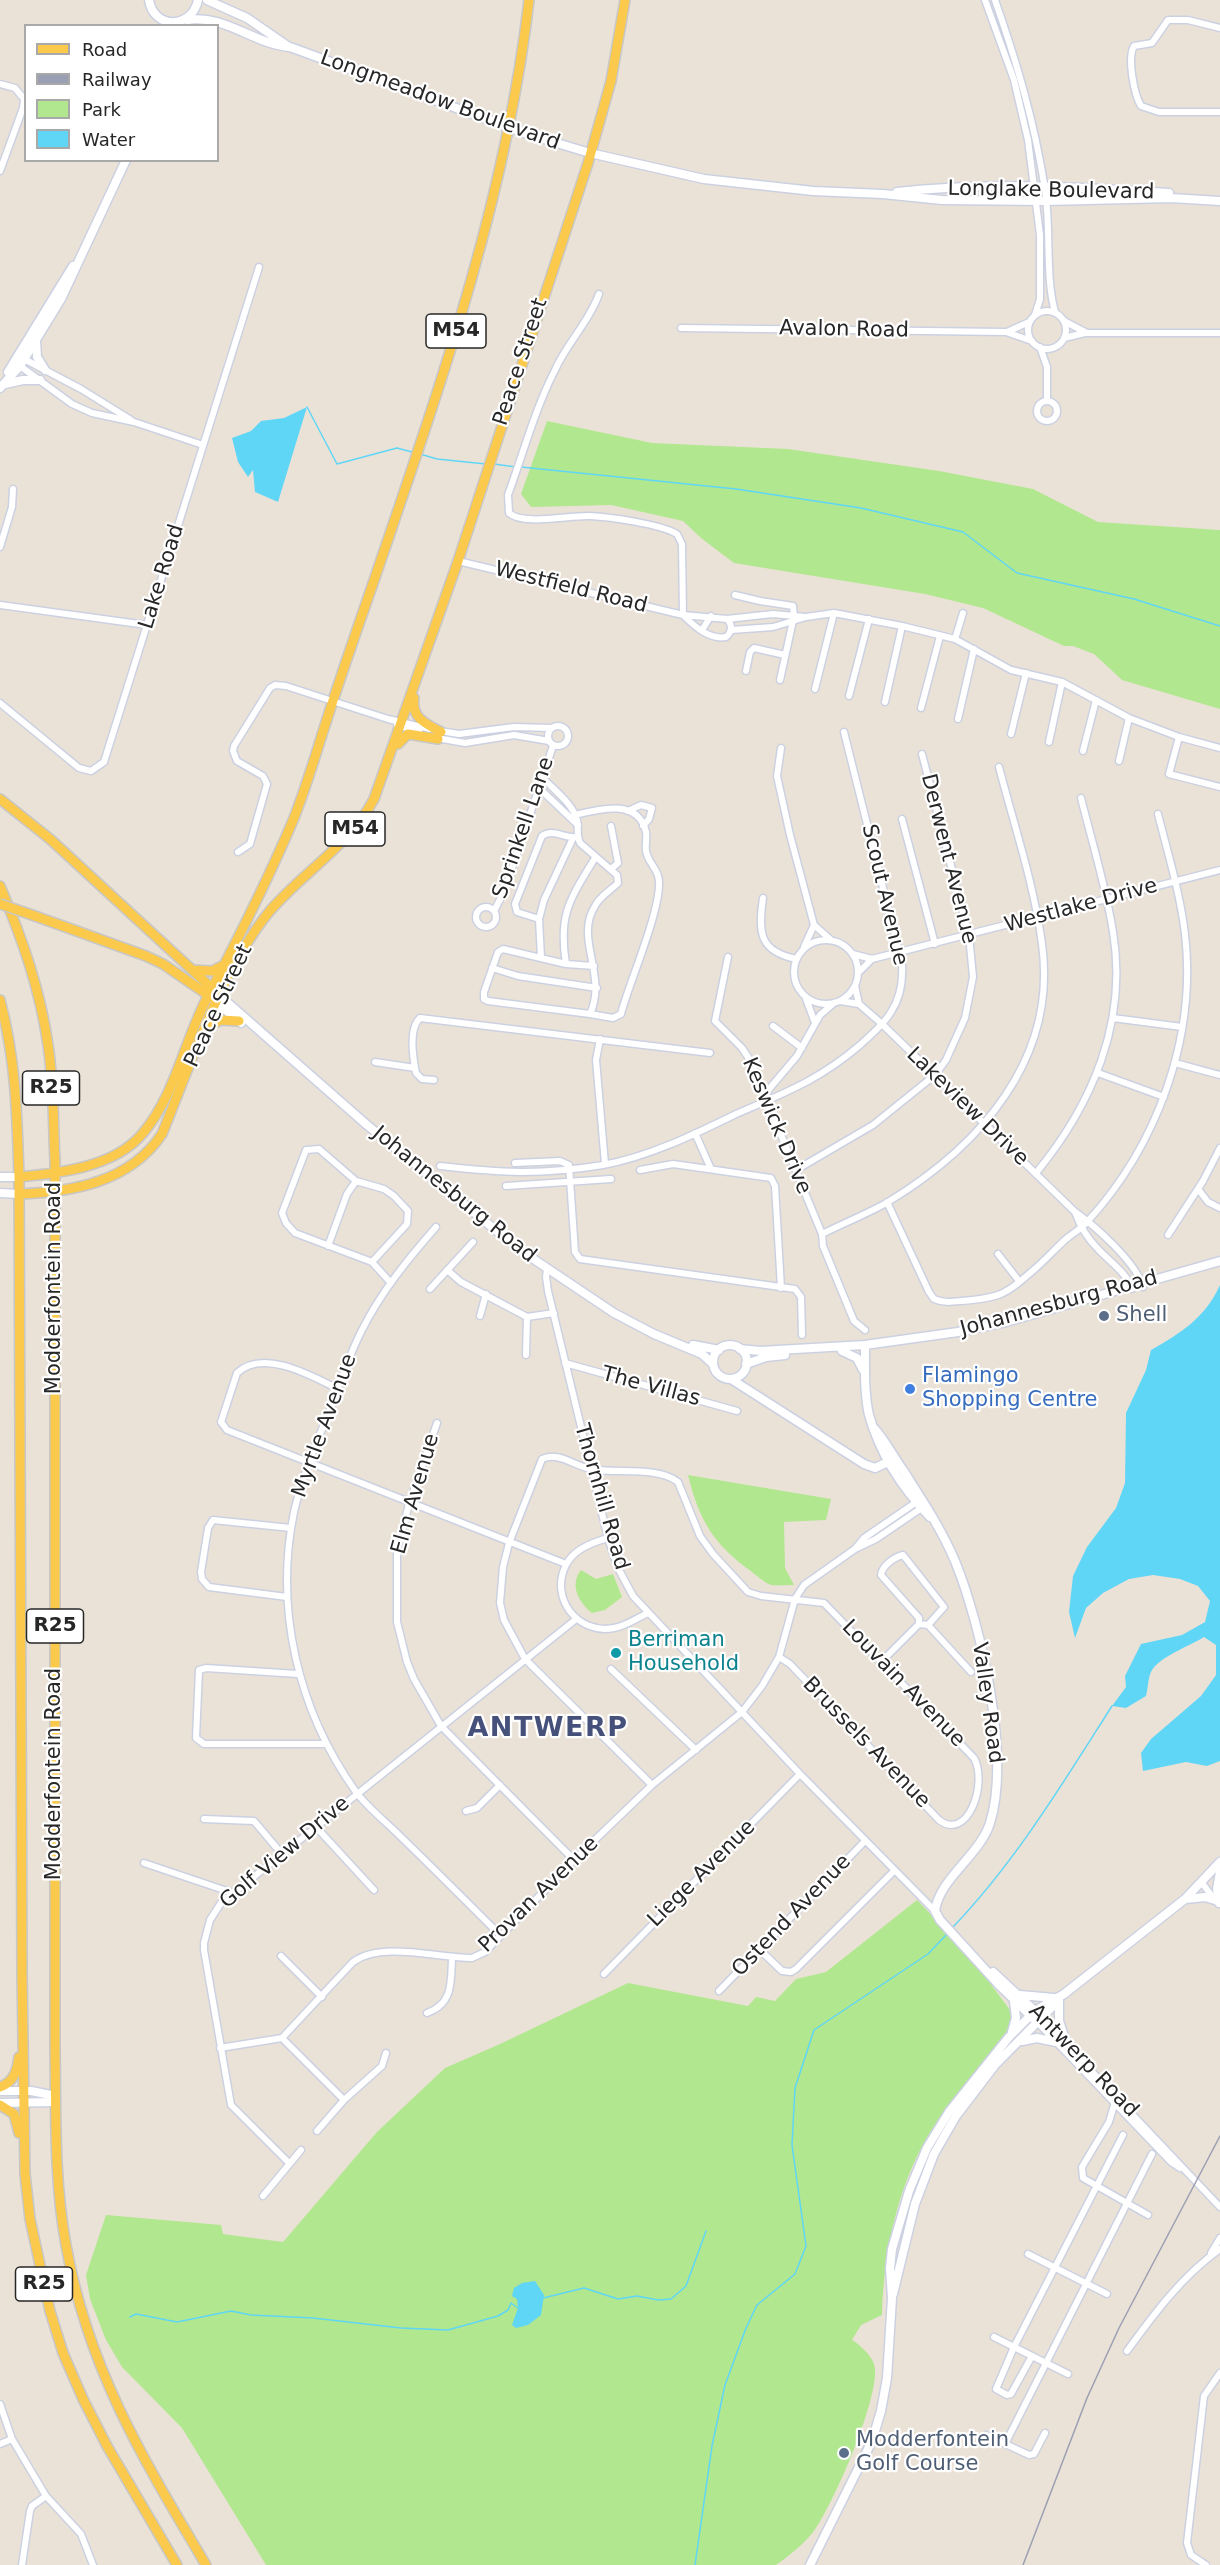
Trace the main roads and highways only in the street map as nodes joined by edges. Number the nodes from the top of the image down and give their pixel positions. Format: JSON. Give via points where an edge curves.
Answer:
{"nodes":[{"id":1,"x":529,"y":0,"type":"edge"},
{"id":2,"x":625,"y":0,"type":"edge"},
{"id":3,"x":417,"y":681,"type":"junction"},
{"id":4,"x":391,"y":755,"type":"junction"},
{"id":5,"x":0,"y":799,"type":"edge"},
{"id":6,"x":0,"y":886,"type":"edge"},
{"id":7,"x":0,"y":904,"type":"edge"},
{"id":8,"x":222,"y":966,"type":"junction"},
{"id":9,"x":192,"y":970,"type":"junction"},
{"id":10,"x":210,"y":991,"type":"junction"},
{"id":11,"x":0,"y":1000,"type":"edge"},
{"id":12,"x":218,"y":1000,"type":"junction"},
{"id":13,"x":239,"y":1021,"type":"road end"},
{"id":14,"x":206,"y":1028,"type":"junction"},
{"id":15,"x":55,"y":1174,"type":"junction"},
{"id":16,"x":19,"y":1177,"type":"junction"},
{"id":17,"x":56,"y":1192,"type":"junction"},
{"id":18,"x":19,"y":1194,"type":"junction"},
{"id":19,"x":22,"y":1974,"type":"junction"},
{"id":20,"x":0,"y":2089,"type":"edge"},
{"id":21,"x":0,"y":2104,"type":"edge"},
{"id":22,"x":25,"y":2174,"type":"junction"},
{"id":23,"x":177,"y":2565,"type":"edge"},
{"id":24,"x":206,"y":2565,"type":"edge"}],
"edges":[{"from":1,"to":8,"type":"main road","name":"Peace Street","number":"M54","via":[[509,128],[488,224],[466,299],[295,817]]},
{"from":2,"to":3,"type":"main road","name":"Peace Street","number":"M54","via":[[611,81],[590,153]]},
{"from":3,"to":4,"type":"main road","name":"Peace Street","number":"M54"},
{"from":3,"to":4,"type":"main road","via":[[415,712],[440,735],[408,734]]},
{"from":4,"to":12,"type":"main road","name":"Peace Street","number":"M54","via":[[364,817],[270,912],[243,951]]},
{"from":5,"to":9,"type":"main road","via":[[50,839]]},
{"from":6,"to":15,"type":"main road","name":"Modderfontein Road","number":"R25","via":[[31,964],[43,1015],[49,1047]]},
{"from":7,"to":10,"type":"main road","bridge":true,"via":[[146,956]]},
{"from":8,"to":9,"type":"main road","via":[[212,971]]},
{"from":8,"to":10,"type":"main road","name":"Peace Street","number":"M54"},
{"from":9,"to":10,"type":"main road"},
{"from":10,"to":12,"type":"main road"},
{"from":10,"to":15,"type":"main road","name":"Peace Street","number":"M54","via":[[154,1119],[135,1141],[111,1156]]},
{"from":11,"to":16,"type":"main road","name":"Modderfontein Road","number":"R25","via":[[16,1081]]},
{"from":12,"to":14,"type":"main road","name":"Peace Street","number":"M54"},
{"from":13,"to":14,"type":"main road","via":[[220,1020]]},
{"from":14,"to":17,"type":"main road","name":"Peace Street","number":"M54","via":[[162,1134],[152,1149],[125,1170]]},
{"from":15,"to":16,"type":"main road","number":"M54"},
{"from":15,"to":17,"type":"main road","name":"Modderfontein Road","number":"R25"},
{"from":16,"to":18,"type":"main road","name":"Modderfontein Road","number":"R25"},
{"from":17,"to":18,"type":"main road","name":"Peace Street","number":"M54"},
{"from":17,"to":24,"type":"main road","name":"Modderfontein Road","number":"R25","via":[[56,2099],[57,2169],[65,2244],[89,2337],[105,2381],[128,2430]]},
{"from":18,"to":19,"type":"main road","name":"Modderfontein Road","number":"R25"},
{"from":19,"to":20,"type":"main road","via":[[18,2067],[12,2080]]},
{"from":19,"to":22,"type":"main road","name":"Modderfontein Road","number":"R25"},
{"from":21,"to":22,"type":"main road","via":[[17,2119]]},
{"from":22,"to":23,"type":"main road","name":"Modderfontein Road","number":"R25","via":[[38,2262],[63,2353],[107,2446]]}]}
